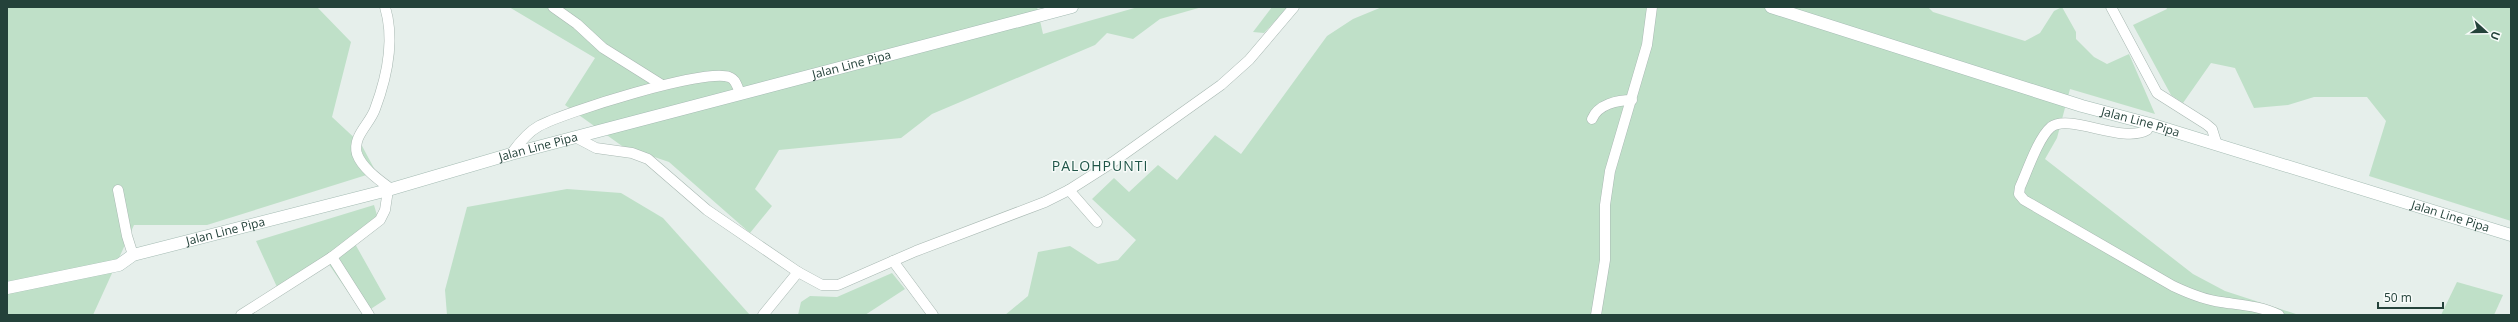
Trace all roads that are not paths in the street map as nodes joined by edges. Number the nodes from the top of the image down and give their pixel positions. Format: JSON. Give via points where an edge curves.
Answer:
{"nodes":[{"id":1,"x":386,"y":7,"type":"edge"},
{"id":2,"x":553,"y":7,"type":"edge"},
{"id":3,"x":1072,"y":7,"type":"edge"},
{"id":4,"x":1294,"y":7,"type":"edge"},
{"id":5,"x":1652,"y":7,"type":"edge"},
{"id":6,"x":1771,"y":7,"type":"edge"},
{"id":7,"x":2111,"y":7,"type":"edge"},
{"id":8,"x":662,"y":85,"type":"junction"},
{"id":9,"x":740,"y":94,"type":"junction"},
{"id":10,"x":1632,"y":100,"type":"junction"},
{"id":11,"x":1592,"y":119,"type":"dead end"},
{"id":12,"x":2150,"y":124,"type":"junction"},
{"id":13,"x":577,"y":138,"type":"junction"},
{"id":14,"x":2217,"y":145,"type":"junction"},
{"id":15,"x":511,"y":154,"type":"junction"},
{"id":16,"x":118,"y":190,"type":"dead end"},
{"id":17,"x":389,"y":190,"type":"junction"},
{"id":18,"x":1069,"y":190,"type":"junction"},
{"id":19,"x":1097,"y":222,"type":"dead end"},
{"id":20,"x":2511,"y":235,"type":"edge"},
{"id":21,"x":133,"y":255,"type":"junction"},
{"id":22,"x":332,"y":257,"type":"junction"},
{"id":23,"x":893,"y":261,"type":"junction"},
{"id":24,"x":798,"y":272,"type":"junction"},
{"id":25,"x":7,"y":288,"type":"edge"},
{"id":26,"x":928,"y":313,"type":"edge"},
{"id":27,"x":241,"y":315,"type":"edge"},
{"id":28,"x":369,"y":315,"type":"edge"},
{"id":29,"x":763,"y":315,"type":"edge"},
{"id":30,"x":1596,"y":315,"type":"edge"},
{"id":31,"x":2279,"y":315,"type":"edge"}],
"edges":[{"from":1,"to":17,"type":"street","via":[[390,54],[376,107],[359,135],[357,152],[365,166]]},
{"from":2,"to":8,"type":"street","via":[[577,24],[603,48]]},
{"from":3,"to":9,"type":"main road","name":"Jalan Line Pipa"},
{"from":4,"to":18,"type":"street","via":[[1249,60],[1221,85],[1158,132]]},
{"from":5,"to":10,"type":"street","via":[[1647,45]]},
{"from":6,"to":12,"type":"main road","name":"Jalan Line Pipa","via":[[2082,106]]},
{"from":7,"to":14,"type":"street","via":[[2157,93],[2212,129]]},
{"from":8,"to":9,"type":"street","via":[[687,78],[722,76],[734,80]]},
{"from":8,"to":15,"type":"street","via":[[552,120],[532,130]]},
{"from":9,"to":13,"type":"main road","name":"Jalan Line Pipa"},
{"from":10,"to":11,"type":"street","via":[[1602,107],[1596,111]]},
{"from":10,"to":30,"type":"street","via":[[1616,148],[1608,186],[1605,260]]},
{"from":12,"to":14,"type":"main road","name":"Jalan Line Pipa"},
{"from":12,"to":31,"type":"street","via":[[2147,130],[2136,134],[2056,124],[2050,128],[2040,145],[2019,194],[2024,200],[2192,295],[2238,303]]},
{"from":13,"to":15,"type":"main road","name":"Jalan Line Pipa"},
{"from":13,"to":24,"type":"street","via":[[596,148],[632,153],[648,159],[708,210]]},
{"from":14,"to":20,"type":"main road","name":"Jalan Line Pipa"},
{"from":15,"to":17,"type":"main road","name":"Jalan Line Pipa"},
{"from":16,"to":21,"type":"street"},
{"from":17,"to":21,"type":"main road","name":"Jalan Line Pipa"},
{"from":17,"to":22,"type":"street","via":[[380,220]]},
{"from":18,"to":19,"type":"street"},
{"from":18,"to":23,"type":"street","via":[[1045,202]]},
{"from":21,"to":25,"type":"main road","name":"Jalan Line Pipa","via":[[119,265]]},
{"from":22,"to":27,"type":"street"},
{"from":22,"to":28,"type":"street"},
{"from":23,"to":24,"type":"street","via":[[838,285],[822,285]]},
{"from":23,"to":26,"type":"street"},
{"from":24,"to":29,"type":"street"}]}
